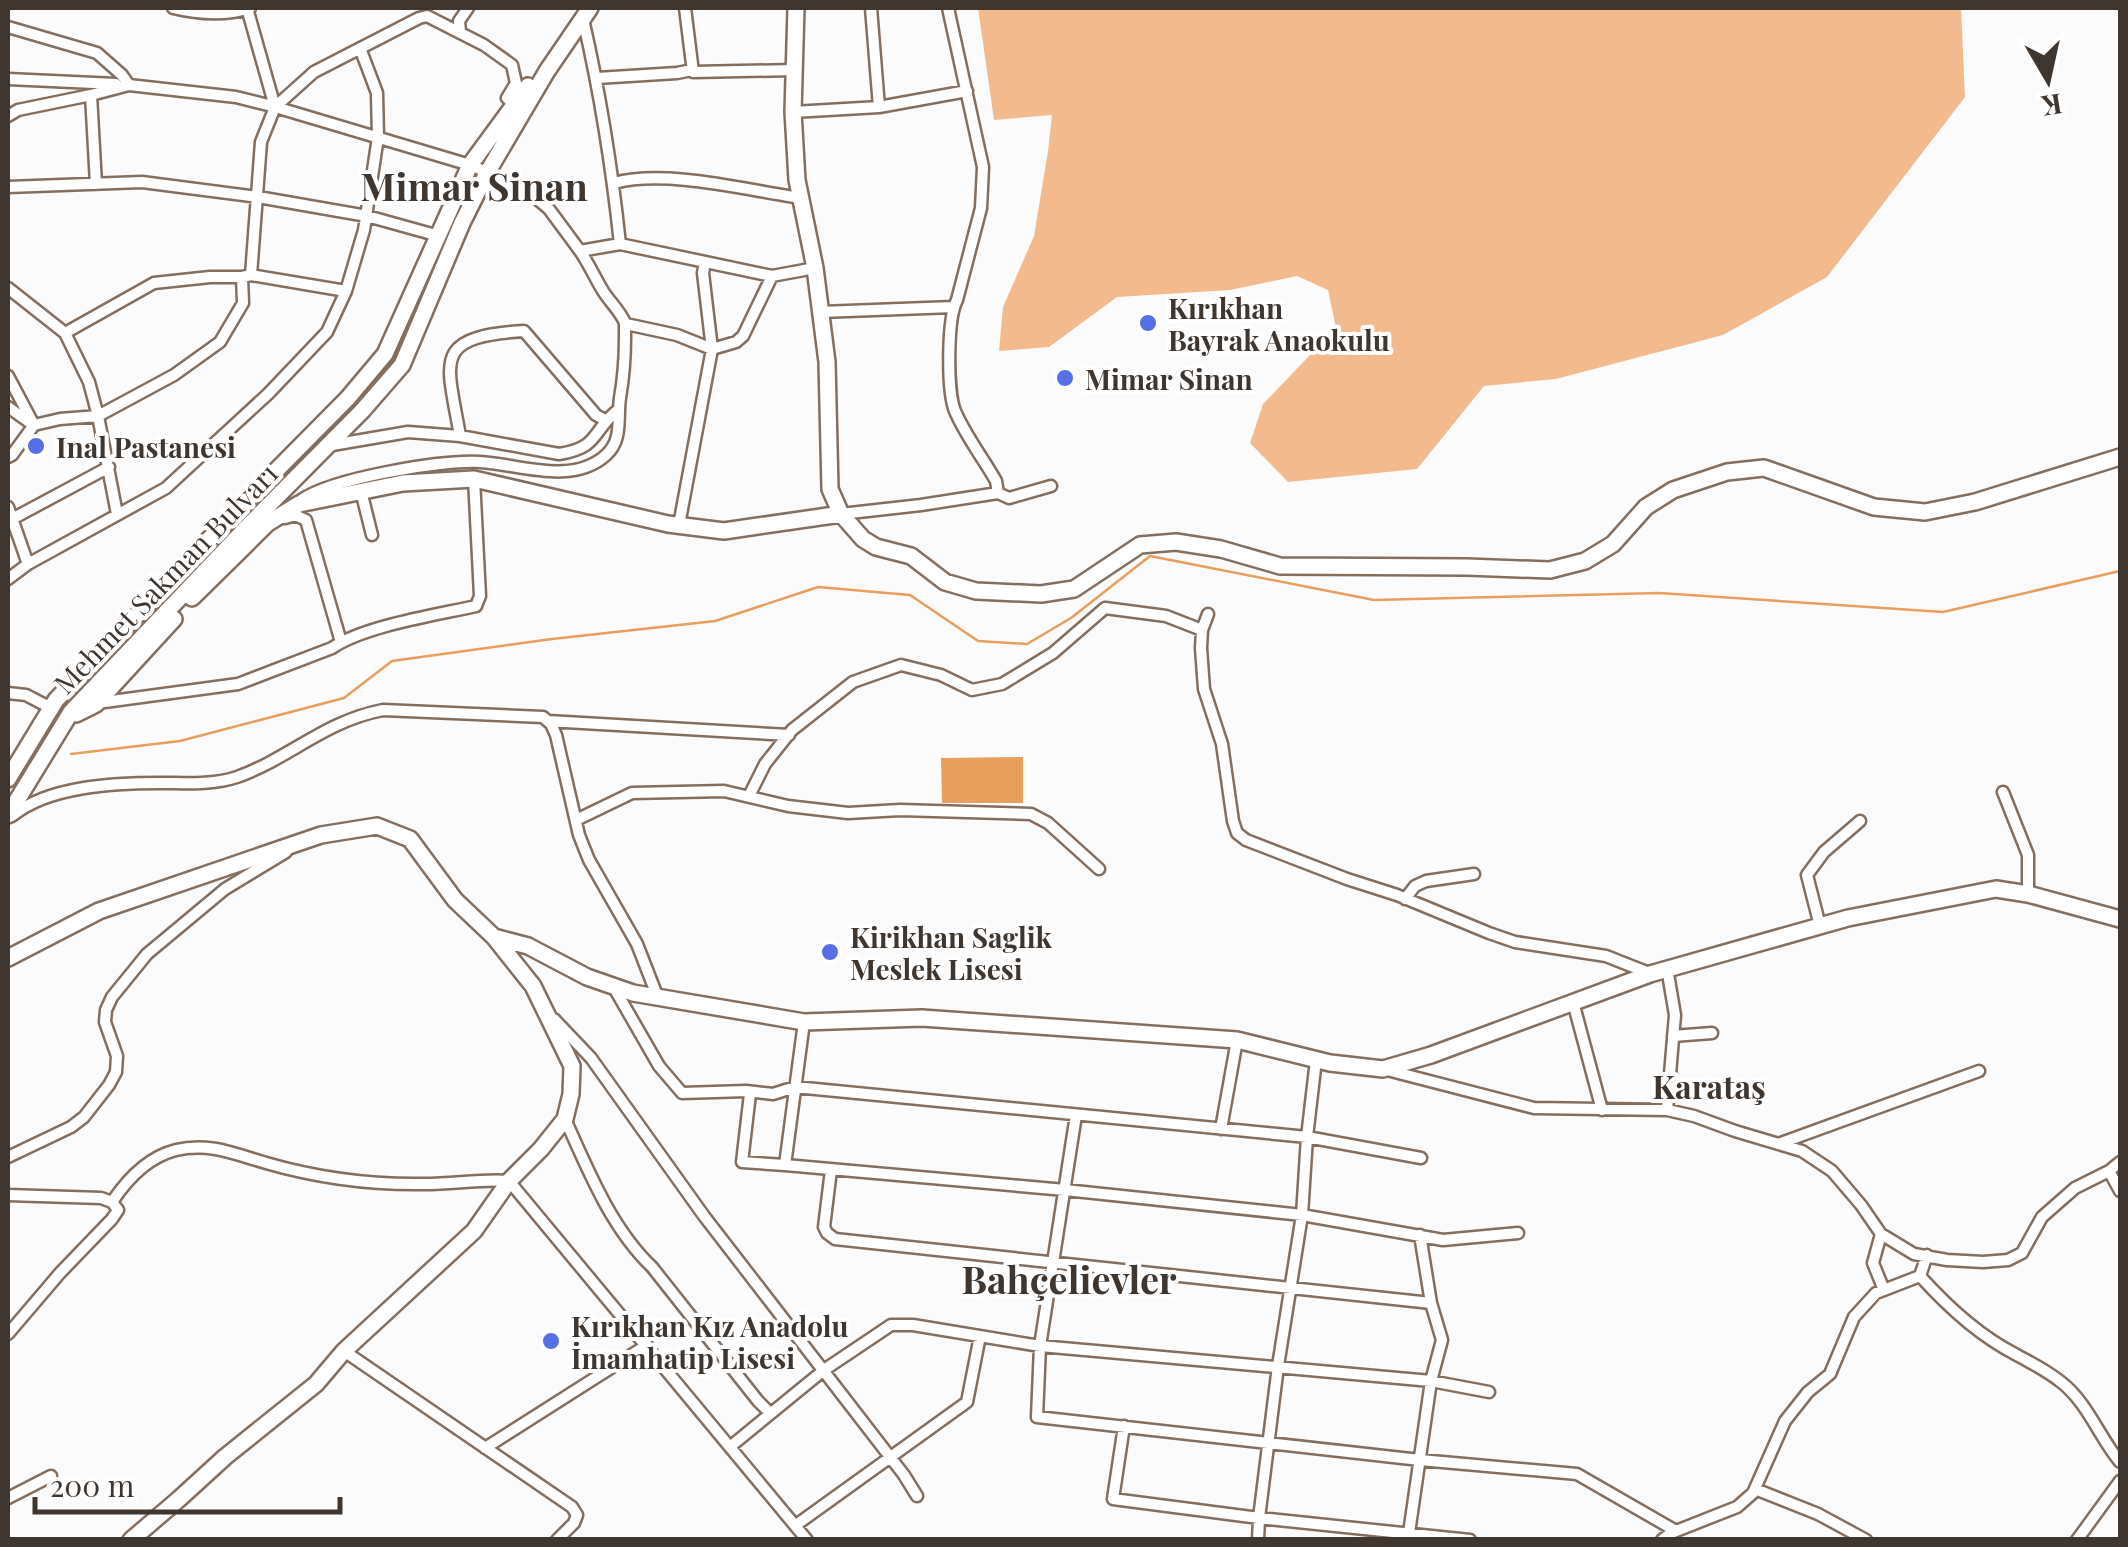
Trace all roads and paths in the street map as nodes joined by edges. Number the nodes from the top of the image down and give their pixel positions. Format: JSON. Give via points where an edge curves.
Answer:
{"nodes":[{"id":1,"x":173,"y":8,"type":"edge"},
{"id":2,"x":248,"y":8,"type":"edge"},
{"id":3,"x":468,"y":8,"type":"edge"},
{"id":4,"x":685,"y":8,"type":"edge"},
{"id":5,"x":796,"y":8,"type":"edge"},
{"id":6,"x":871,"y":8,"type":"edge"},
{"id":7,"x":948,"y":8,"type":"edge"},
{"id":8,"x":584,"y":11,"type":"edge"},
{"id":9,"x":426,"y":12,"type":"edge"},
{"id":10,"x":8,"y":27,"type":"edge"},
{"id":11,"x":460,"y":32,"type":"junction"},
{"id":12,"x":360,"y":48,"type":"junction"},
{"id":13,"x":794,"y":70,"type":"junction"},
{"id":14,"x":693,"y":72,"type":"junction"},
{"id":15,"x":597,"y":78,"type":"junction"},
{"id":16,"x":8,"y":79,"type":"edge"},
{"id":17,"x":129,"y":84,"type":"junction"},
{"id":18,"x":967,"y":91,"type":"junction"},
{"id":19,"x":91,"y":95,"type":"junction"},
{"id":20,"x":514,"y":105,"type":"junction"},
{"id":21,"x":275,"y":107,"type":"junction"},
{"id":22,"x":879,"y":107,"type":"junction"},
{"id":23,"x":792,"y":112,"type":"junction"},
{"id":24,"x":11,"y":113,"type":"edge"},
{"id":25,"x":378,"y":136,"type":"junction"},
{"id":26,"x":470,"y":165,"type":"junction"},
{"id":27,"x":487,"y":173,"type":"junction"},
{"id":28,"x":614,"y":183,"type":"junction"},
{"id":29,"x":96,"y":184,"type":"junction"},
{"id":30,"x":8,"y":186,"type":"edge"},
{"id":31,"x":258,"y":198,"type":"junction"},
{"id":32,"x":800,"y":198,"type":"junction"},
{"id":33,"x":367,"y":216,"type":"junction"},
{"id":34,"x":439,"y":236,"type":"junction"},
{"id":35,"x":620,"y":244,"type":"junction"},
{"id":36,"x":580,"y":252,"type":"junction"},
{"id":37,"x":705,"y":262,"type":"junction"},
{"id":38,"x":815,"y":268,"type":"junction"},
{"id":39,"x":246,"y":276,"type":"junction"},
{"id":40,"x":772,"y":276,"type":"junction"},
{"id":41,"x":8,"y":288,"type":"edge"},
{"id":42,"x":346,"y":291,"type":"junction"},
{"id":43,"x":952,"y":307,"type":"junction"},
{"id":44,"x":820,"y":312,"type":"junction"},
{"id":45,"x":626,"y":324,"type":"junction"},
{"id":46,"x":65,"y":333,"type":"junction"},
{"id":47,"x":712,"y":349,"type":"junction"},
{"id":48,"x":8,"y":376,"type":"edge"},
{"id":49,"x":8,"y":406,"type":"edge"},
{"id":50,"x":618,"y":410,"type":"junction"},
{"id":51,"x":98,"y":416,"type":"junction"},
{"id":52,"x":605,"y":420,"type":"junction"},
{"id":53,"x":34,"y":425,"type":"junction"},
{"id":54,"x":460,"y":436,"type":"junction"},
{"id":55,"x":328,"y":446,"type":"junction"},
{"id":56,"x":8,"y":457,"type":"edge"},
{"id":57,"x":2120,"y":457,"type":"edge"},
{"id":58,"x":108,"y":466,"type":"junction"},
{"id":59,"x":474,"y":478,"type":"junction"},
{"id":60,"x":1051,"y":486,"type":"dead end"},
{"id":61,"x":361,"y":491,"type":"junction"},
{"id":62,"x":998,"y":493,"type":"junction"},
{"id":63,"x":8,"y":507,"type":"edge"},
{"id":64,"x":117,"y":514,"type":"junction"},
{"id":65,"x":841,"y":514,"type":"junction"},
{"id":66,"x":12,"y":520,"type":"junction"},
{"id":67,"x":268,"y":523,"type":"junction"},
{"id":68,"x":679,"y":526,"type":"junction"},
{"id":69,"x":372,"y":534,"type":"dead end"},
{"id":70,"x":28,"y":564,"type":"junction"},
{"id":71,"x":8,"y":579,"type":"edge"},
{"id":72,"x":1208,"y":614,"type":"dead end"},
{"id":73,"x":1202,"y":630,"type":"junction"},
{"id":74,"x":340,"y":642,"type":"junction"},
{"id":75,"x":8,"y":693,"type":"edge"},
{"id":76,"x":96,"y":704,"type":"junction"},
{"id":77,"x":51,"y":708,"type":"junction"},
{"id":78,"x":68,"y":718,"type":"junction"},
{"id":79,"x":548,"y":721,"type":"junction"},
{"id":80,"x":789,"y":735,"type":"junction"},
{"id":81,"x":8,"y":779,"type":"edge"},
{"id":82,"x":2002,"y":792,"type":"dead end"},
{"id":83,"x":749,"y":796,"type":"junction"},
{"id":84,"x":8,"y":818,"type":"edge"},
{"id":85,"x":576,"y":820,"type":"junction"},
{"id":86,"x":1860,"y":820,"type":"dead end"},
{"id":87,"x":296,"y":844,"type":"junction"},
{"id":88,"x":1099,"y":870,"type":"dead end"},
{"id":89,"x":1474,"y":874,"type":"dead end"},
{"id":90,"x":2028,"y":894,"type":"junction"},
{"id":91,"x":1405,"y":899,"type":"junction"},
{"id":92,"x":2120,"y":909,"type":"edge"},
{"id":93,"x":2112,"y":917,"type":"edge"},
{"id":94,"x":1820,"y":926,"type":"junction"},
{"id":95,"x":494,"y":937,"type":"junction"},
{"id":96,"x":8,"y":958,"type":"edge"},
{"id":97,"x":1668,"y":968,"type":"junction"},
{"id":98,"x":1650,"y":974,"type":"junction"},
{"id":99,"x":612,"y":986,"type":"junction"},
{"id":100,"x":658,"y":998,"type":"junction"},
{"id":101,"x":1573,"y":1002,"type":"junction"},
{"id":102,"x":543,"y":1007,"type":"junction"},
{"id":103,"x":804,"y":1022,"type":"junction"},
{"id":104,"x":1712,"y":1033,"type":"dead end"},
{"id":105,"x":1673,"y":1036,"type":"junction"},
{"id":106,"x":1237,"y":1040,"type":"junction"},
{"id":107,"x":1316,"y":1060,"type":"junction"},
{"id":108,"x":1383,"y":1069,"type":"junction"},
{"id":109,"x":1979,"y":1071,"type":"dead end"},
{"id":110,"x":795,"y":1087,"type":"junction"},
{"id":111,"x":746,"y":1091,"type":"junction"},
{"id":112,"x":1602,"y":1110,"type":"junction"},
{"id":113,"x":1667,"y":1110,"type":"junction"},
{"id":114,"x":1076,"y":1115,"type":"junction"},
{"id":115,"x":565,"y":1119,"type":"junction"},
{"id":116,"x":1221,"y":1128,"type":"junction"},
{"id":117,"x":1307,"y":1136,"type":"junction"},
{"id":118,"x":1778,"y":1144,"type":"junction"},
{"id":119,"x":8,"y":1158,"type":"edge"},
{"id":120,"x":1421,"y":1158,"type":"dead end"},
{"id":121,"x":2120,"y":1162,"type":"edge"},
{"id":122,"x":785,"y":1165,"type":"junction"},
{"id":123,"x":832,"y":1170,"type":"junction"},
{"id":124,"x":2109,"y":1171,"type":"junction"},
{"id":125,"x":510,"y":1181,"type":"junction"},
{"id":126,"x":1066,"y":1190,"type":"junction"},
{"id":127,"x":2120,"y":1191,"type":"edge"},
{"id":128,"x":8,"y":1196,"type":"edge"},
{"id":129,"x":112,"y":1202,"type":"junction"},
{"id":130,"x":1302,"y":1215,"type":"junction"},
{"id":131,"x":1518,"y":1233,"type":"dead end"},
{"id":132,"x":1880,"y":1234,"type":"junction"},
{"id":133,"x":1420,"y":1235,"type":"junction"},
{"id":134,"x":1927,"y":1255,"type":"junction"},
{"id":135,"x":1054,"y":1264,"type":"junction"},
{"id":136,"x":1920,"y":1276,"type":"junction"},
{"id":137,"x":1290,"y":1287,"type":"junction"},
{"id":138,"x":1884,"y":1290,"type":"junction"},
{"id":139,"x":1431,"y":1303,"type":"junction"},
{"id":140,"x":8,"y":1334,"type":"edge"},
{"id":141,"x":980,"y":1336,"type":"junction"},
{"id":142,"x":647,"y":1345,"type":"junction"},
{"id":143,"x":1040,"y":1346,"type":"junction"},
{"id":144,"x":344,"y":1351,"type":"junction"},
{"id":145,"x":1278,"y":1366,"type":"junction"},
{"id":146,"x":824,"y":1370,"type":"junction"},
{"id":147,"x":1431,"y":1381,"type":"junction"},
{"id":148,"x":1490,"y":1392,"type":"dead end"},
{"id":149,"x":770,"y":1413,"type":"junction"},
{"id":150,"x":1124,"y":1426,"type":"junction"},
{"id":151,"x":1270,"y":1442,"type":"junction"},
{"id":152,"x":731,"y":1446,"type":"junction"},
{"id":153,"x":485,"y":1448,"type":"junction"},
{"id":154,"x":890,"y":1457,"type":"junction"},
{"id":155,"x":1420,"y":1460,"type":"junction"},
{"id":156,"x":2120,"y":1462,"type":"edge"},
{"id":157,"x":52,"y":1476,"type":"dead end"},
{"id":158,"x":2120,"y":1481,"type":"edge"},
{"id":159,"x":1755,"y":1489,"type":"junction"},
{"id":160,"x":917,"y":1496,"type":"dead end"},
{"id":161,"x":8,"y":1498,"type":"edge"},
{"id":162,"x":1259,"y":1518,"type":"junction"},
{"id":163,"x":796,"y":1526,"type":"junction"},
{"id":164,"x":1342,"y":1526,"type":"junction"},
{"id":165,"x":1676,"y":1530,"type":"junction"},
{"id":166,"x":1409,"y":1534,"type":"junction"},
{"id":167,"x":131,"y":1540,"type":"edge"},
{"id":168,"x":557,"y":1540,"type":"edge"},
{"id":169,"x":808,"y":1540,"type":"edge"},
{"id":170,"x":1258,"y":1540,"type":"edge"},
{"id":171,"x":1341,"y":1540,"type":"edge"},
{"id":172,"x":1470,"y":1540,"type":"edge"},
{"id":173,"x":1662,"y":1540,"type":"edge"},
{"id":174,"x":1866,"y":1540,"type":"edge"},
{"id":175,"x":2077,"y":1540,"type":"edge"}],
"edges":[{"from":1,"to":2,"type":"street"},
{"from":2,"to":21,"type":"street"},
{"from":3,"to":11,"type":"street"},
{"from":4,"to":14,"type":"street"},
{"from":5,"to":13,"type":"street"},
{"from":6,"to":22,"type":"street"},
{"from":7,"to":18,"type":"street"},
{"from":8,"to":15,"type":"street"},
{"from":8,"to":20,"type":"street","name":"Mehmet Sakman Bulvarı"},
{"from":8,"to":27,"type":"street","name":"Mehmet Sakman Bulvarı"},
{"from":9,"to":11,"type":"street"},
{"from":9,"to":12,"type":"street"},
{"from":10,"to":17,"type":"street","via":[[97,53]]},
{"from":11,"to":20,"type":"street","via":[[512,66],[516,82],[507,98]]},
{"from":12,"to":21,"type":"street","via":[[314,72]]},
{"from":12,"to":25,"type":"street","via":[[377,93]]},
{"from":13,"to":14,"type":"street"},
{"from":13,"to":23,"type":"street"},
{"from":14,"to":15,"type":"street"},
{"from":15,"to":28,"type":"street"},
{"from":16,"to":17,"type":"street"},
{"from":17,"to":19,"type":"street"},
{"from":17,"to":21,"type":"street"},
{"from":18,"to":22,"type":"street"},
{"from":18,"to":43,"type":"street","via":[[983,167],[981,208]]},
{"from":19,"to":24,"type":"street"},
{"from":19,"to":29,"type":"street"},
{"from":20,"to":26,"type":"street","name":"Mehmet Sakman Bulvarı"},
{"from":21,"to":25,"type":"street"},
{"from":21,"to":31,"type":"street","via":[[261,142]]},
{"from":22,"to":23,"type":"street"},
{"from":23,"to":32,"type":"street"},
{"from":25,"to":26,"type":"street"},
{"from":25,"to":33,"type":"street"},
{"from":26,"to":27,"type":"street"},
{"from":26,"to":34,"type":"street","name":"Mehmet Sakman Bulvarı"},
{"from":27,"to":36,"type":"street","via":[[523,187],[549,209]]},
{"from":27,"to":55,"type":"street","name":"Mehmet Sakman Bulvarı","via":[[402,365]]},
{"from":28,"to":32,"type":"street","via":[[675,179]]},
{"from":28,"to":35,"type":"street"},
{"from":29,"to":30,"type":"street"},
{"from":29,"to":31,"type":"street","via":[[142,182]]},
{"from":31,"to":33,"type":"street"},
{"from":31,"to":39,"type":"street"},
{"from":32,"to":38,"type":"street"},
{"from":33,"to":34,"type":"street"},
{"from":33,"to":42,"type":"street"},
{"from":34,"to":77,"type":"street","name":"Mehmet Sakman Bulvarı","via":[[386,354]]},
{"from":35,"to":36,"type":"street"},
{"from":35,"to":37,"type":"street"},
{"from":36,"to":45,"type":"street"},
{"from":37,"to":40,"type":"street"},
{"from":37,"to":47,"type":"street"},
{"from":38,"to":40,"type":"street"},
{"from":38,"to":44,"type":"street"},
{"from":39,"to":42,"type":"street"},
{"from":39,"to":46,"type":"street","via":[[154,283]]},
{"from":39,"to":51,"type":"street","via":[[243,303],[220,342]]},
{"from":40,"to":47,"type":"street","via":[[743,336]]},
{"from":41,"to":46,"type":"street"},
{"from":42,"to":64,"type":"street","via":[[326,332],[268,394],[166,488]]},
{"from":43,"to":44,"type":"street"},
{"from":43,"to":62,"type":"street","via":[[953,408]]},
{"from":44,"to":65,"type":"street","via":[[830,488]]},
{"from":45,"to":47,"type":"street"},
{"from":45,"to":50,"type":"street"},
{"from":46,"to":51,"type":"street"},
{"from":47,"to":68,"type":"street"},
{"from":48,"to":53,"type":"street"},
{"from":49,"to":53,"type":"street"},
{"from":50,"to":52,"type":"street"},
{"from":50,"to":67,"type":"street","via":[[618,435],[607,455],[585,468],[480,462],[374,475],[311,493]]},
{"from":51,"to":53,"type":"street"},
{"from":51,"to":58,"type":"street"},
{"from":52,"to":54,"type":"street","via":[[590,444],[559,454]]},
{"from":52,"to":54,"type":"street","via":[[524,331],[492,333],[465,342],[448,366]]},
{"from":53,"to":56,"type":"street"},
{"from":54,"to":55,"type":"street","via":[[408,432]]},
{"from":55,"to":78,"type":"street","name":"Mehmet Sakman Bulvarı"},
{"from":57,"to":65,"type":"street","via":[[1925,512],[1874,507],[1764,468],[1727,472],[1673,490],[1646,507],[1613,544],[1585,561],[1550,570],[1280,566],[1176,542],[1140,545],[1074,589],[1041,594],[976,591],[944,582],[910,556],[876,548]]},
{"from":58,"to":64,"type":"street"},
{"from":58,"to":66,"type":"street"},
{"from":59,"to":61,"type":"street"},
{"from":59,"to":68,"type":"street"},
{"from":59,"to":74,"type":"street","via":[[476,606]]},
{"from":60,"to":62,"type":"street","via":[[1009,498]]},
{"from":61,"to":67,"type":"street","via":[[299,504]]},
{"from":61,"to":69,"type":"street"},
{"from":62,"to":65,"type":"street"},
{"from":63,"to":66,"type":"street"},
{"from":64,"to":70,"type":"street"},
{"from":65,"to":68,"type":"street","via":[[724,531]]},
{"from":66,"to":70,"type":"street"},
{"from":67,"to":74,"type":"street","via":[[295,514],[306,520]]},
{"from":67,"to":76,"type":"street"},
{"from":70,"to":71,"type":"street"},
{"from":72,"to":73,"type":"street"},
{"from":73,"to":80,"type":"street","via":[[1166,616],[1105,608],[1053,653],[1002,684],[972,690],[901,665],[853,682]]},
{"from":73,"to":91,"type":"street","via":[[1204,689],[1222,744],[1237,833]]},
{"from":74,"to":76,"type":"street","via":[[238,684]]},
{"from":75,"to":77,"type":"street"},
{"from":76,"to":78,"type":"street"},
{"from":77,"to":78,"type":"street","name":"Mehmet Sakman Bulvarı","via":[[64,704]]},
{"from":77,"to":81,"type":"street"},
{"from":78,"to":84,"type":"street"},
{"from":79,"to":80,"type":"street"},
{"from":79,"to":84,"type":"street","via":[[371,712],[235,778],[72,791]]},
{"from":79,"to":85,"type":"street"},
{"from":80,"to":83,"type":"street","via":[[764,764]]},
{"from":82,"to":90,"type":"street","via":[[2028,855]]},
{"from":83,"to":85,"type":"street","via":[[632,793]]},
{"from":83,"to":88,"type":"street","via":[[848,812],[1031,814]]},
{"from":85,"to":100,"type":"street"},
{"from":86,"to":94,"type":"street","via":[[1807,875]]},
{"from":87,"to":95,"type":"street","via":[[378,826],[410,840],[454,900]]},
{"from":87,"to":96,"type":"street","via":[[99,910]]},
{"from":87,"to":119,"type":"street","via":[[225,889],[147,954],[106,1010],[118,1056],[109,1085],[71,1127]]},
{"from":89,"to":91,"type":"street","via":[[1426,881]]},
{"from":90,"to":93,"type":"street"},
{"from":90,"to":94,"type":"street","via":[[1996,889]]},
{"from":91,"to":98,"type":"street","via":[[1502,938],[1606,956]]},
{"from":92,"to":93,"type":"street"},
{"from":94,"to":97,"type":"street"},
{"from":95,"to":99,"type":"street"},
{"from":95,"to":102,"type":"street"},
{"from":97,"to":98,"type":"street"},
{"from":97,"to":105,"type":"street"},
{"from":98,"to":101,"type":"street"},
{"from":99,"to":100,"type":"street"},
{"from":99,"to":111,"type":"street","via":[[682,1093]]},
{"from":100,"to":103,"type":"street"},
{"from":101,"to":108,"type":"street"},
{"from":101,"to":112,"type":"street"},
{"from":102,"to":115,"type":"street","via":[[572,1066]]},
{"from":102,"to":146,"type":"street","via":[[591,1058]]},
{"from":103,"to":106,"type":"street","via":[[922,1018]]},
{"from":103,"to":110,"type":"street"},
{"from":104,"to":105,"type":"street"},
{"from":105,"to":113,"type":"street"},
{"from":106,"to":107,"type":"street"},
{"from":106,"to":116,"type":"street"},
{"from":107,"to":108,"type":"street"},
{"from":107,"to":117,"type":"street"},
{"from":108,"to":112,"type":"street","via":[[1534,1108]]},
{"from":109,"to":118,"type":"street"},
{"from":110,"to":111,"type":"street","via":[[773,1094]]},
{"from":110,"to":114,"type":"street"},
{"from":110,"to":122,"type":"street"},
{"from":111,"to":122,"type":"street","via":[[742,1162]]},
{"from":112,"to":113,"type":"street"},
{"from":113,"to":118,"type":"street"},
{"from":114,"to":116,"type":"street"},
{"from":114,"to":126,"type":"street"},
{"from":115,"to":125,"type":"street"},
{"from":115,"to":149,"type":"street","via":[[636,1251]]},
{"from":116,"to":117,"type":"street"},
{"from":117,"to":120,"type":"street"},
{"from":117,"to":130,"type":"street"},
{"from":118,"to":132,"type":"street","via":[[1832,1171]]},
{"from":121,"to":124,"type":"street"},
{"from":122,"to":123,"type":"street"},
{"from":123,"to":126,"type":"street"},
{"from":123,"to":135,"type":"street","via":[[824,1227],[835,1239]]},
{"from":124,"to":127,"type":"street"},
{"from":124,"to":134,"type":"street","via":[[2042,1217],[2022,1253],[2008,1260]]},
{"from":125,"to":129,"type":"street","via":[[334,1179],[206,1146],[151,1160]]},
{"from":125,"to":142,"type":"street"},
{"from":125,"to":144,"type":"street","via":[[474,1231]]},
{"from":126,"to":130,"type":"street"},
{"from":126,"to":135,"type":"street"},
{"from":128,"to":129,"type":"street"},
{"from":129,"to":140,"type":"street","via":[[118,1210],[112,1219]]},
{"from":130,"to":133,"type":"street"},
{"from":130,"to":137,"type":"street"},
{"from":131,"to":133,"type":"street","via":[[1444,1240]]},
{"from":132,"to":134,"type":"street"},
{"from":132,"to":138,"type":"street","via":[[1873,1263]]},
{"from":133,"to":139,"type":"street"},
{"from":134,"to":136,"type":"street"},
{"from":135,"to":137,"type":"street"},
{"from":135,"to":143,"type":"street"},
{"from":136,"to":138,"type":"street"},
{"from":136,"to":156,"type":"street","via":[[1975,1329],[2064,1384]]},
{"from":137,"to":139,"type":"street"},
{"from":137,"to":145,"type":"street"},
{"from":138,"to":159,"type":"street","via":[[1854,1317],[1830,1374],[1784,1421]]},
{"from":139,"to":147,"type":"street","via":[[1442,1340]]},
{"from":141,"to":143,"type":"street"},
{"from":141,"to":146,"type":"street","via":[[891,1325]]},
{"from":141,"to":154,"type":"street","via":[[967,1402]]},
{"from":142,"to":152,"type":"street"},
{"from":142,"to":153,"type":"street"},
{"from":143,"to":145,"type":"street"},
{"from":143,"to":150,"type":"street","via":[[1036,1416]]},
{"from":144,"to":153,"type":"street"},
{"from":144,"to":167,"type":"street","via":[[316,1384]]},
{"from":145,"to":147,"type":"street"},
{"from":145,"to":151,"type":"street"},
{"from":146,"to":149,"type":"street"},
{"from":146,"to":154,"type":"street"},
{"from":147,"to":148,"type":"street"},
{"from":147,"to":155,"type":"street"},
{"from":149,"to":152,"type":"street"},
{"from":150,"to":151,"type":"street"},
{"from":150,"to":162,"type":"street","via":[[1114,1498]]},
{"from":151,"to":155,"type":"street"},
{"from":151,"to":162,"type":"street"},
{"from":152,"to":163,"type":"street"},
{"from":153,"to":168,"type":"street","via":[[572,1507],[574,1524]]},
{"from":154,"to":160,"type":"street"},
{"from":154,"to":163,"type":"street"},
{"from":155,"to":165,"type":"street","via":[[1577,1474]]},
{"from":155,"to":166,"type":"street"},
{"from":157,"to":161,"type":"street"},
{"from":158,"to":175,"type":"street"},
{"from":159,"to":165,"type":"street","via":[[1737,1506]]},
{"from":159,"to":174,"type":"street"},
{"from":162,"to":164,"type":"street"},
{"from":162,"to":170,"type":"street"},
{"from":163,"to":169,"type":"street"},
{"from":164,"to":166,"type":"street"},
{"from":164,"to":171,"type":"street"},
{"from":165,"to":173,"type":"street"},
{"from":166,"to":172,"type":"street"}]}
